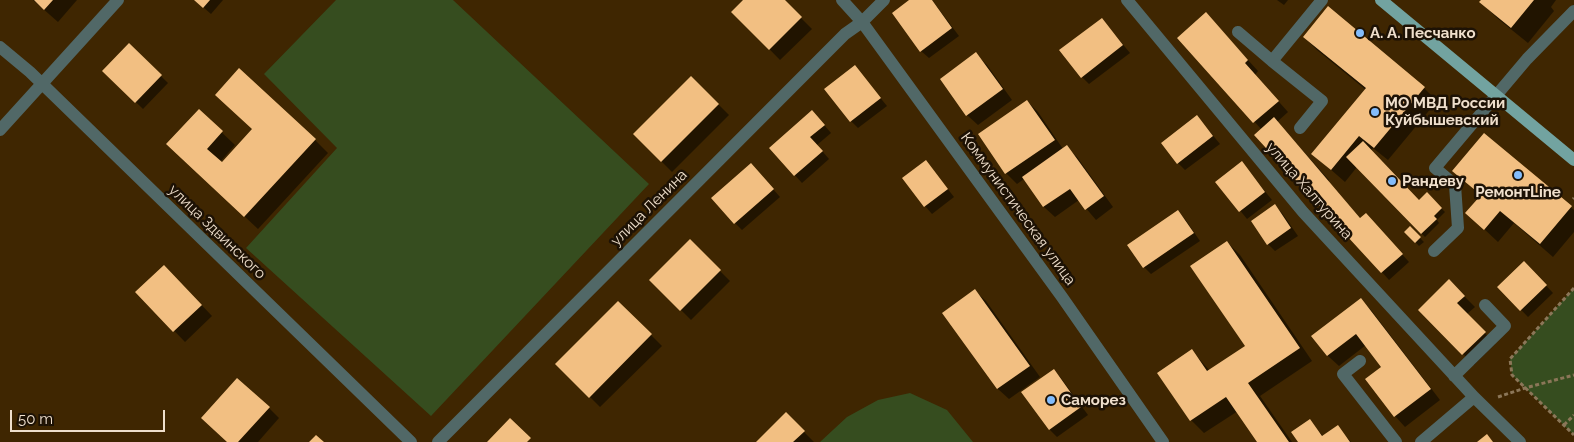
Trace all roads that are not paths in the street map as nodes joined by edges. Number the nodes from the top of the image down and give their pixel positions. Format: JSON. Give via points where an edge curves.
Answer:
{"nodes":[{"id":1,"x":118,"y":0,"type":"edge"},
{"id":2,"x":842,"y":0,"type":"edge"},
{"id":3,"x":884,"y":0,"type":"edge"},
{"id":4,"x":1127,"y":0,"type":"edge"},
{"id":5,"x":1322,"y":0,"type":"edge"},
{"id":6,"x":1381,"y":0,"type":"edge"},
{"id":7,"x":1574,"y":11,"type":"edge"},
{"id":8,"x":862,"y":22,"type":"junction"},
{"id":9,"x":1238,"y":32,"type":"dead end"},
{"id":10,"x":0,"y":47,"type":"edge"},
{"id":11,"x":1272,"y":60,"type":"junction"},
{"id":12,"x":41,"y":85,"type":"junction"},
{"id":13,"x":1496,"y":95,"type":"junction"},
{"id":14,"x":1300,"y":128,"type":"dead end"},
{"id":15,"x":0,"y":130,"type":"edge"},
{"id":16,"x":1574,"y":160,"type":"edge"},
{"id":17,"x":1434,"y":251,"type":"dead end"},
{"id":18,"x":1484,"y":305,"type":"dead end"},
{"id":19,"x":1360,"y":361,"type":"dead end"},
{"id":20,"x":1454,"y":376,"type":"junction"},
{"id":21,"x":1478,"y":400,"type":"junction"},
{"id":22,"x":411,"y":442,"type":"edge"},
{"id":23,"x":438,"y":442,"type":"edge"},
{"id":24,"x":1163,"y":442,"type":"edge"},
{"id":25,"x":1396,"y":442,"type":"edge"},
{"id":26,"x":1422,"y":442,"type":"edge"},
{"id":27,"x":1520,"y":442,"type":"edge"}],
"edges":[{"from":1,"to":12,"type":"street"},
{"from":2,"to":8,"type":"street","name":"Коммунистическая улица"},
{"from":3,"to":8,"type":"street","name":"улица Ленина"},
{"from":4,"to":20,"type":"street","name":"улица Халтурина","via":[[1303,212]]},
{"from":5,"to":11,"type":"street"},
{"from":6,"to":13,"type":"main road"},
{"from":7,"to":13,"type":"street"},
{"from":8,"to":23,"type":"street","name":"улица Ленина","via":[[845,34]]},
{"from":8,"to":24,"type":"street","name":"Коммунистическая улица"},
{"from":9,"to":11,"type":"street"},
{"from":10,"to":12,"type":"street","name":"улица Здвинского"},
{"from":11,"to":14,"type":"street","via":[[1322,101]]},
{"from":12,"to":15,"type":"street"},
{"from":12,"to":22,"type":"street","name":"улица Здвинского"},
{"from":13,"to":16,"type":"main road"},
{"from":13,"to":17,"type":"street","via":[[1434,168],[1455,185],[1458,228]]},
{"from":18,"to":20,"type":"street","via":[[1505,326]]},
{"from":19,"to":25,"type":"street","via":[[1344,374]]},
{"from":20,"to":21,"type":"street","name":"улица Халтурина"},
{"from":21,"to":26,"type":"street"},
{"from":21,"to":27,"type":"street","name":"улица Халтурина"}]}
